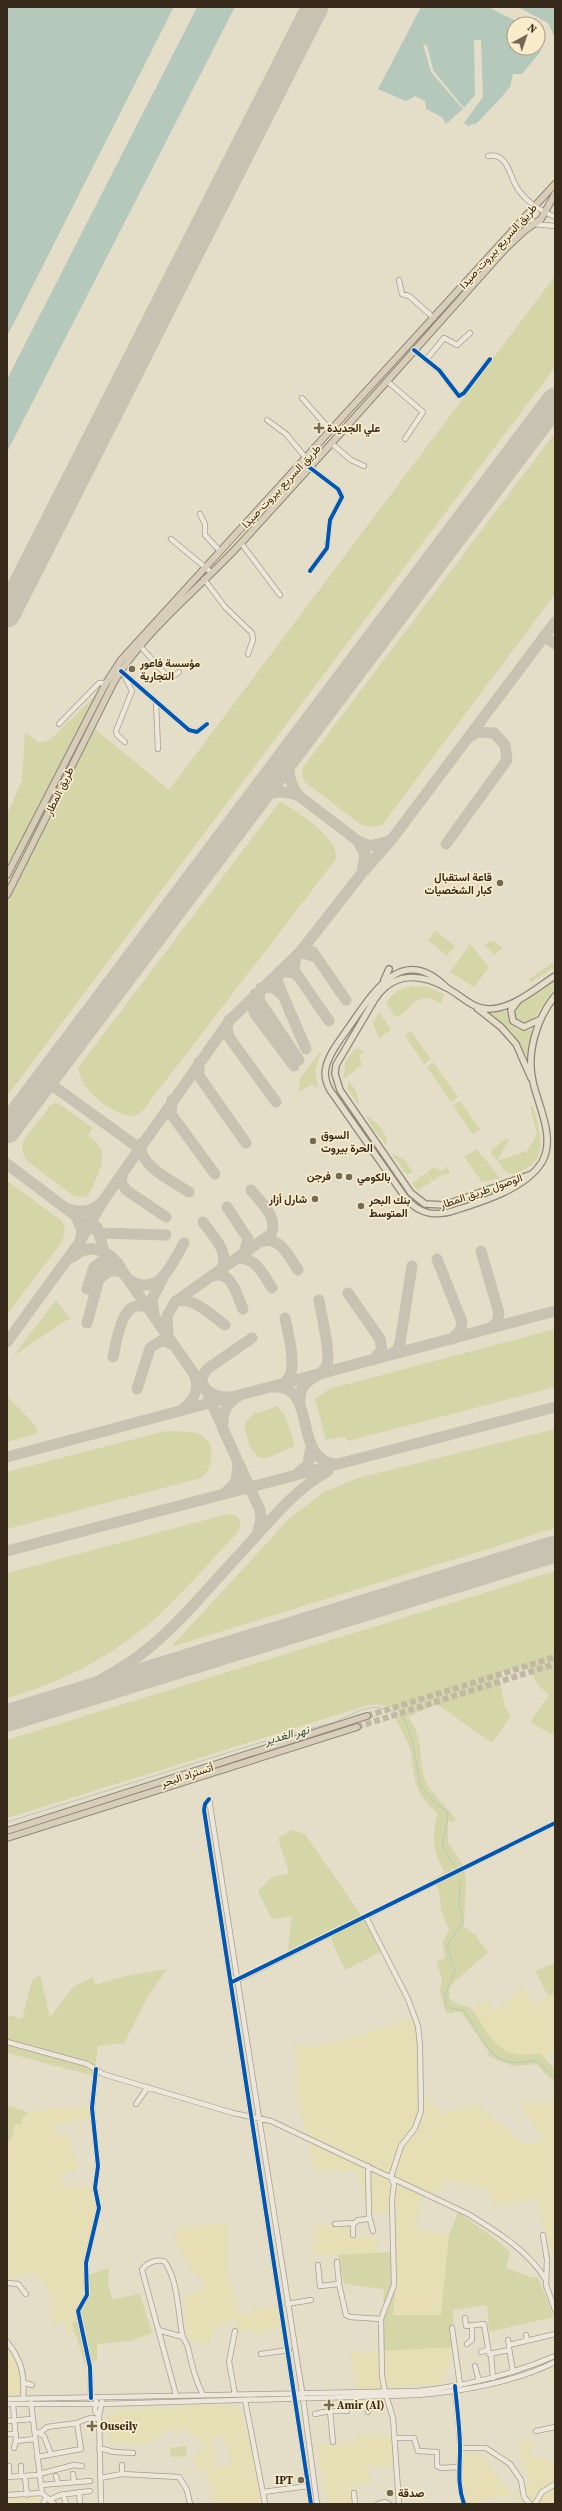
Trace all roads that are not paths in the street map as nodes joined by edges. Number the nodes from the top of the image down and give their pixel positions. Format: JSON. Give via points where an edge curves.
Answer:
{"nodes":[{"id":1,"x":488,"y":156,"type":"dead end"},
{"id":2,"x":555,"y":184,"type":"edge"},
{"id":3,"x":555,"y":194,"type":"edge"},
{"id":4,"x":544,"y":196,"type":"junction"},
{"id":5,"x":550,"y":201,"type":"junction"},
{"id":6,"x":534,"y":206,"type":"junction"},
{"id":7,"x":545,"y":212,"type":"junction"},
{"id":8,"x":528,"y":213,"type":"junction"},
{"id":9,"x":555,"y":217,"type":"edge"},
{"id":10,"x":534,"y":224,"type":"junction"},
{"id":11,"x":517,"y":225,"type":"junction"},
{"id":12,"x":555,"y":226,"type":"edge"},
{"id":13,"x":524,"y":231,"type":"junction"},
{"id":14,"x":399,"y":280,"type":"dead end"},
{"id":15,"x":434,"y":318,"type":"junction"},
{"id":16,"x":470,"y":333,"type":"dead end"},
{"id":17,"x":414,"y":350,"type":"junction"},
{"id":18,"x":490,"y":359,"type":"dead end"},
{"id":19,"x":426,"y":360,"type":"junction"},
{"id":20,"x":385,"y":372,"type":"junction"},
{"id":21,"x":389,"y":379,"type":"junction"},
{"id":22,"x":302,"y":398,"type":"dead end"},
{"id":23,"x":266,"y":420,"type":"dead end"},
{"id":24,"x":331,"y":431,"type":"junction"},
{"id":25,"x":405,"y":439,"type":"dead end"},
{"id":26,"x":332,"y":443,"type":"junction"},
{"id":27,"x":307,"y":457,"type":"junction"},
{"id":28,"x":310,"y":466,"type":"junction"},
{"id":29,"x":364,"y":466,"type":"dead end"},
{"id":30,"x":200,"y":514,"type":"dead end"},
{"id":31,"x":171,"y":539,"type":"dead end"},
{"id":32,"x":241,"y":543,"type":"junction"},
{"id":33,"x":220,"y":551,"type":"junction"},
{"id":34,"x":206,"y":566,"type":"junction"},
{"id":35,"x":310,"y":571,"type":"dead end"},
{"id":36,"x":200,"y":572,"type":"junction"},
{"id":37,"x":212,"y":573,"type":"junction"},
{"id":38,"x":204,"y":580,"type":"junction"},
{"id":39,"x":280,"y":595,"type":"dead end"},
{"id":40,"x":141,"y":647,"type":"junction"},
{"id":41,"x":248,"y":654,"type":"dead end"},
{"id":42,"x":179,"y":672,"type":"dead end"},
{"id":43,"x":123,"y":673,"type":"junction"},
{"id":44,"x":109,"y":684,"type":"junction"},
{"id":45,"x":156,"y":702,"type":"junction"},
{"id":46,"x":59,"y":724,"type":"dead end"},
{"id":47,"x":207,"y":724,"type":"dead end"},
{"id":48,"x":124,"y":742,"type":"dead end"},
{"id":49,"x":158,"y":749,"type":"dead end"},
{"id":50,"x":7,"y":875,"type":"edge"},
{"id":51,"x":7,"y":895,"type":"edge"},
{"id":52,"x":389,"y":969,"type":"dead end"},
{"id":53,"x":555,"y":976,"type":"edge"},
{"id":54,"x":384,"y":980,"type":"junction"},
{"id":55,"x":447,"y":988,"type":"junction"},
{"id":56,"x":555,"y":996,"type":"edge"},
{"id":57,"x":521,"y":998,"type":"junction"},
{"id":58,"x":473,"y":1005,"type":"junction"},
{"id":59,"x":539,"y":1020,"type":"junction"},
{"id":60,"x":532,"y":1080,"type":"junction"},
{"id":61,"x":529,"y":1175,"type":"junction"},
{"id":62,"x":367,"y":1716,"type":"tunnel mouth"},
{"id":63,"x":357,"y":1727,"type":"tunnel mouth"},
{"id":64,"x":555,"y":1823,"type":"edge"},
{"id":65,"x":7,"y":1831,"type":"edge"},
{"id":66,"x":208,"y":1836,"type":"junction"},
{"id":67,"x":214,"y":1836,"type":"junction"},
{"id":68,"x":7,"y":1838,"type":"edge"},
{"id":69,"x":210,"y":1844,"type":"junction"},
{"id":70,"x":215,"y":1844,"type":"junction"},
{"id":71,"x":226,"y":1908,"type":"junction"},
{"id":72,"x":220,"y":1909,"type":"junction"},
{"id":73,"x":366,"y":1917,"type":"junction"},
{"id":74,"x":237,"y":1980,"type":"junction"},
{"id":75,"x":232,"y":1982,"type":"junction"},
{"id":76,"x":7,"y":2042,"type":"edge"},
{"id":77,"x":96,"y":2069,"type":"junction"},
{"id":78,"x":148,"y":2088,"type":"junction"},
{"id":79,"x":136,"y":2104,"type":"dead end"},
{"id":80,"x":255,"y":2117,"type":"junction"},
{"id":81,"x":368,"y":2166,"type":"junction"},
{"id":82,"x":391,"y":2177,"type":"junction"},
{"id":83,"x":370,"y":2219,"type":"junction"},
{"id":84,"x":353,"y":2223,"type":"junction"},
{"id":85,"x":335,"y":2224,"type":"dead end"},
{"id":86,"x":373,"y":2231,"type":"dead end"},
{"id":87,"x":353,"y":2235,"type":"dead end"},
{"id":88,"x":543,"y":2235,"type":"dead end"},
{"id":89,"x":337,"y":2262,"type":"dead end"},
{"id":90,"x":318,"y":2266,"type":"dead end"},
{"id":91,"x":546,"y":2280,"type":"junction"},
{"id":92,"x":7,"y":2283,"type":"edge"},
{"id":93,"x":339,"y":2284,"type":"junction"},
{"id":94,"x":26,"y":2294,"type":"dead end"},
{"id":95,"x":311,"y":2300,"type":"dead end"},
{"id":96,"x":287,"y":2304,"type":"junction"},
{"id":97,"x":555,"y":2310,"type":"edge"},
{"id":98,"x":465,"y":2318,"type":"dead end"},
{"id":99,"x":381,"y":2319,"type":"junction"},
{"id":100,"x":472,"y":2326,"type":"junction"},
{"id":101,"x":452,"y":2328,"type":"dead end"},
{"id":102,"x":158,"y":2330,"type":"junction"},
{"id":103,"x":235,"y":2331,"type":"dead end"},
{"id":104,"x":555,"y":2334,"type":"edge"},
{"id":105,"x":526,"y":2335,"type":"dead end"},
{"id":106,"x":183,"y":2337,"type":"junction"},
{"id":107,"x":527,"y":2341,"type":"junction"},
{"id":108,"x":7,"y":2342,"type":"edge"},
{"id":109,"x":467,"y":2344,"type":"dead end"},
{"id":110,"x":509,"y":2345,"type":"junction"},
{"id":111,"x":289,"y":2350,"type":"junction"},
{"id":112,"x":481,"y":2352,"type":"dead end"},
{"id":113,"x":489,"y":2352,"type":"junction"},
{"id":114,"x":260,"y":2354,"type":"dead end"},
{"id":115,"x":555,"y":2356,"type":"edge"},
{"id":116,"x":555,"y":2362,"type":"edge"},
{"id":117,"x":475,"y":2366,"type":"dead end"},
{"id":118,"x":513,"y":2372,"type":"junction"},
{"id":119,"x":493,"y":2378,"type":"junction"},
{"id":120,"x":479,"y":2382,"type":"junction"},
{"id":121,"x":24,"y":2383,"type":"junction"},
{"id":122,"x":32,"y":2384,"type":"dead end"},
{"id":123,"x":457,"y":2388,"type":"junction"},
{"id":124,"x":295,"y":2393,"type":"junction"},
{"id":125,"x":235,"y":2394,"type":"junction"},
{"id":126,"x":176,"y":2395,"type":"junction"},
{"id":127,"x":203,"y":2395,"type":"junction"},
{"id":128,"x":386,"y":2395,"type":"junction"},
{"id":129,"x":302,"y":2396,"type":"junction"},
{"id":130,"x":371,"y":2397,"type":"junction"},
{"id":131,"x":90,"y":2398,"type":"junction"},
{"id":132,"x":97,"y":2398,"type":"junction"},
{"id":133,"x":104,"y":2398,"type":"junction"},
{"id":134,"x":330,"y":2398,"type":"junction"},
{"id":135,"x":7,"y":2399,"type":"edge"},
{"id":136,"x":23,"y":2399,"type":"junction"},
{"id":137,"x":296,"y":2399,"type":"junction"},
{"id":138,"x":245,"y":2400,"type":"junction"},
{"id":139,"x":31,"y":2403,"type":"junction"},
{"id":140,"x":7,"y":2404,"type":"edge"},
{"id":141,"x":13,"y":2404,"type":"junction"},
{"id":142,"x":95,"y":2404,"type":"junction"},
{"id":143,"x":101,"y":2404,"type":"junction"},
{"id":144,"x":330,"y":2411,"type":"junction"},
{"id":145,"x":346,"y":2411,"type":"dead end"},
{"id":146,"x":368,"y":2412,"type":"dead end"},
{"id":147,"x":315,"y":2414,"type":"dead end"},
{"id":148,"x":99,"y":2418,"type":"junction"},
{"id":149,"x":32,"y":2419,"type":"junction"},
{"id":150,"x":14,"y":2420,"type":"junction"},
{"id":151,"x":7,"y":2421,"type":"edge"},
{"id":152,"x":79,"y":2422,"type":"dead end"},
{"id":153,"x":555,"y":2427,"type":"edge"},
{"id":154,"x":536,"y":2430,"type":"dead end"},
{"id":155,"x":34,"y":2431,"type":"junction"},
{"id":156,"x":40,"y":2433,"type":"junction"},
{"id":157,"x":7,"y":2434,"type":"edge"},
{"id":158,"x":16,"y":2434,"type":"junction"},
{"id":159,"x":395,"y":2438,"type":"junction"},
{"id":160,"x":35,"y":2439,"type":"junction"},
{"id":161,"x":16,"y":2441,"type":"junction"},
{"id":162,"x":333,"y":2442,"type":"dead end"},
{"id":163,"x":14,"y":2448,"type":"dead end"},
{"id":164,"x":99,"y":2448,"type":"junction"},
{"id":165,"x":460,"y":2448,"type":"junction"},
{"id":166,"x":64,"y":2451,"type":"dead end"},
{"id":167,"x":133,"y":2453,"type":"dead end"},
{"id":168,"x":51,"y":2454,"type":"junction"},
{"id":169,"x":37,"y":2456,"type":"junction"},
{"id":170,"x":122,"y":2465,"type":"dead end"},
{"id":171,"x":9,"y":2466,"type":"dead end"},
{"id":172,"x":21,"y":2466,"type":"dead end"},
{"id":173,"x":82,"y":2466,"type":"dead end"},
{"id":174,"x":458,"y":2467,"type":"junction"},
{"id":175,"x":38,"y":2474,"type":"junction"},
{"id":176,"x":73,"y":2474,"type":"dead end"},
{"id":177,"x":122,"y":2474,"type":"junction"},
{"id":178,"x":23,"y":2476,"type":"junction"},
{"id":179,"x":56,"y":2476,"type":"dead end"},
{"id":180,"x":8,"y":2477,"type":"edge"},
{"id":181,"x":100,"y":2478,"type":"junction"},
{"id":182,"x":89,"y":2481,"type":"dead end"},
{"id":183,"x":74,"y":2482,"type":"junction"},
{"id":184,"x":58,"y":2483,"type":"junction"},
{"id":185,"x":314,"y":2483,"type":"junction"},
{"id":186,"x":555,"y":2484,"type":"edge"},
{"id":187,"x":41,"y":2485,"type":"junction"},
{"id":188,"x":308,"y":2485,"type":"junction"},
{"id":189,"x":77,"y":2491,"type":"junction"},
{"id":190,"x":90,"y":2491,"type":"dead end"},
{"id":191,"x":263,"y":2492,"type":"junction"},
{"id":192,"x":42,"y":2493,"type":"junction"},
{"id":193,"x":61,"y":2493,"type":"junction"},
{"id":194,"x":354,"y":2493,"type":"dead end"},
{"id":195,"x":7,"y":2495,"type":"edge"},
{"id":196,"x":27,"y":2495,"type":"junction"},
{"id":197,"x":48,"y":2499,"type":"junction"},
{"id":198,"x":43,"y":2504,"type":"edge"},
{"id":199,"x":54,"y":2504,"type":"edge"},
{"id":200,"x":66,"y":2504,"type":"edge"},
{"id":201,"x":80,"y":2504,"type":"edge"},
{"id":202,"x":101,"y":2504,"type":"edge"},
{"id":203,"x":190,"y":2504,"type":"edge"},
{"id":204,"x":266,"y":2504,"type":"edge"},
{"id":205,"x":311,"y":2504,"type":"edge"},
{"id":206,"x":317,"y":2504,"type":"edge"},
{"id":207,"x":355,"y":2504,"type":"edge"},
{"id":208,"x":378,"y":2504,"type":"edge"},
{"id":209,"x":389,"y":2504,"type":"edge"},
{"id":210,"x":399,"y":2504,"type":"edge"},
{"id":211,"x":464,"y":2504,"type":"edge"},
{"id":212,"x":530,"y":2504,"type":"edge"},
{"id":213,"x":535,"y":2504,"type":"edge"}],
"edges":[{"from":1,"to":6,"type":"street","via":[[496,155],[501,158],[516,188]]},
{"from":2,"to":4,"type":"highway","name":"طريق السريع بيروت-صيدا"},
{"from":3,"to":5,"type":"highway","name":"طريق السريع بيروت-صيدا"},
{"from":4,"to":5,"type":"highway"},
{"from":4,"to":6,"type":"highway","name":"طريق السريع بيروت-صيدا"},
{"from":5,"to":7,"type":"highway","name":"طريق السريع بيروت-صيدا"},
{"from":6,"to":7,"type":"street"},
{"from":6,"to":8,"type":"highway","name":"طريق السريع بيروت-صيدا"},
{"from":7,"to":9,"type":"street"},
{"from":7,"to":10,"type":"highway","name":"طريق السريع بيروت-صيدا"},
{"from":8,"to":10,"type":"street"},
{"from":8,"to":11,"type":"highway","name":"طريق السريع بيروت-صيدا"},
{"from":10,"to":12,"type":"street"},
{"from":10,"to":13,"type":"highway","name":"طريق السريع بيروت-صيدا"},
{"from":11,"to":13,"type":"highway"},
{"from":11,"to":15,"type":"highway","name":"طريق السريع بيروت-صيدا"},
{"from":13,"to":17,"type":"highway","name":"طريق السريع بيروت-صيدا"},
{"from":14,"to":15,"type":"street","via":[[402,294],[409,296]]},
{"from":15,"to":20,"type":"highway","name":"طريق السريع بيروت-صيدا"},
{"from":16,"to":19,"type":"street","via":[[456,345],[444,338]]},
{"from":17,"to":19,"type":"street"},
{"from":17,"to":21,"type":"highway","name":"طريق السريع بيروت-صيدا"},
{"from":18,"to":19,"type":"street","via":[[460,396]]},
{"from":20,"to":21,"type":"highway"},
{"from":20,"to":24,"type":"highway","name":"طريق السريع بيروت-صيدا"},
{"from":21,"to":25,"type":"street","via":[[423,412]]},
{"from":21,"to":26,"type":"highway","name":"طريق السريع بيروت-صيدا"},
{"from":22,"to":24,"type":"street"},
{"from":23,"to":27,"type":"street","via":[[286,434]]},
{"from":24,"to":27,"type":"highway","name":"طريق السريع بيروت-صيدا"},
{"from":26,"to":28,"type":"highway","name":"طريق السريع بيروت-صيدا"},
{"from":26,"to":29,"type":"street","via":[[352,460]]},
{"from":27,"to":28,"type":"street"},
{"from":27,"to":33,"type":"highway","name":"طريق السريع بيروت-صيدا"},
{"from":28,"to":32,"type":"highway","name":"طريق السريع بيروت-صيدا"},
{"from":28,"to":35,"type":"street","via":[[338,489],[342,497],[330,520],[328,545]]},
{"from":30,"to":33,"type":"street","via":[[205,524],[205,535]]},
{"from":31,"to":34,"type":"street"},
{"from":32,"to":37,"type":"highway","name":"طريق السريع بيروت-صيدا"},
{"from":32,"to":39,"type":"street"},
{"from":33,"to":34,"type":"highway","name":"طريق السريع بيروت-صيدا"},
{"from":34,"to":36,"type":"highway","name":"طريق السريع بيروت-صيدا"},
{"from":34,"to":37,"type":"street"},
{"from":36,"to":38,"type":"street"},
{"from":36,"to":44,"type":"highway","name":"طريق السريع بيروت-صيدا","via":[[131,648]]},
{"from":37,"to":38,"type":"highway","name":"طريق السريع بيروت-صيدا"},
{"from":38,"to":40,"type":"highway","name":"طريق السريع بيروت-صيدا"},
{"from":38,"to":41,"type":"street","via":[[224,607],[252,632],[253,640]]},
{"from":40,"to":42,"type":"street","via":[[167,676]]},
{"from":40,"to":43,"type":"highway","name":"طريق السريع بيروت-صيدا"},
{"from":43,"to":44,"type":"highway","name":"طريق السريع بيروت-صيدا"},
{"from":43,"to":45,"type":"street"},
{"from":43,"to":48,"type":"street","via":[[132,690],[116,731]]},
{"from":44,"to":46,"type":"street","via":[[99,683]]},
{"from":44,"to":50,"type":"highway","name":"طريق المطار"},
{"from":44,"to":51,"type":"highway","name":"طريق المطار"},
{"from":45,"to":47,"type":"street","via":[[190,730],[197,732]]},
{"from":45,"to":49,"type":"street"},
{"from":52,"to":54,"type":"main road"},
{"from":53,"to":57,"type":"main road"},
{"from":54,"to":55,"type":"main road","via":[[400,973],[417,971],[436,977]]},
{"from":54,"to":61,"type":"main road","via":[[331,1055],[325,1076],[330,1090],[405,1197],[418,1209],[431,1214],[446,1214],[522,1182]]},
{"from":55,"to":58,"type":"main road"},
{"from":55,"to":61,"type":"main road","name":"الوصول طريق المطار","via":[[415,976],[399,979],[381,990],[338,1060],[335,1074],[340,1090],[411,1193],[425,1204],[444,1205]]},
{"from":56,"to":59,"type":"main road"},
{"from":57,"to":58,"type":"main road","via":[[491,1009]]},
{"from":57,"to":59,"type":"main road","via":[[511,1010],[513,1021],[524,1027]]},
{"from":58,"to":60,"type":"main road","via":[[501,1027],[516,1044]]},
{"from":59,"to":60,"type":"main road","via":[[534,1039]]},
{"from":60,"to":61,"type":"main road","via":[[544,1122],[547,1147],[542,1162]]},
{"from":62,"to":65,"type":"highway","name":"أتستراد البحر"},
{"from":63,"to":68,"type":"highway","name":"أتستراد البحر"},
{"from":64,"to":73,"type":"street"},
{"from":66,"to":67,"type":"street"},
{"from":66,"to":67,"type":"street","via":[[204,1806],[209,1800]]},
{"from":66,"to":69,"type":"street"},
{"from":67,"to":70,"type":"street"},
{"from":69,"to":70,"type":"street"},
{"from":69,"to":72,"type":"street"},
{"from":70,"to":71,"type":"street"},
{"from":71,"to":72,"type":"street"},
{"from":71,"to":74,"type":"street"},
{"from":72,"to":75,"type":"street"},
{"from":73,"to":74,"type":"street"},
{"from":73,"to":82,"type":"street","via":[[408,1999],[419,2033],[421,2111],[415,2128],[401,2146]]},
{"from":74,"to":75,"type":"street"},
{"from":74,"to":80,"type":"street"},
{"from":75,"to":80,"type":"street"},
{"from":76,"to":77,"type":"street","via":[[81,2062]]},
{"from":77,"to":78,"type":"street","via":[[109,2076]]},
{"from":77,"to":131,"type":"street","via":[[92,2108],[98,2166],[95,2188],[99,2208],[85,2268],[87,2295],[78,2311],[90,2367]]},
{"from":78,"to":79,"type":"street"},
{"from":78,"to":80,"type":"street"},
{"from":80,"to":81,"type":"street","via":[[275,2122]]},
{"from":80,"to":96,"type":"street"},
{"from":80,"to":111,"type":"street"},
{"from":81,"to":82,"type":"street"},
{"from":81,"to":83,"type":"street"},
{"from":82,"to":91,"type":"street","via":[[446,2202],[486,2225],[527,2257]]},
{"from":82,"to":99,"type":"street","via":[[394,2184],[394,2285]]},
{"from":83,"to":84,"type":"street"},
{"from":83,"to":86,"type":"street"},
{"from":84,"to":85,"type":"street"},
{"from":84,"to":87,"type":"street"},
{"from":88,"to":91,"type":"street","via":[[547,2260]]},
{"from":89,"to":93,"type":"street"},
{"from":90,"to":93,"type":"street","via":[[320,2286]]},
{"from":91,"to":97,"type":"street"},
{"from":92,"to":94,"type":"street","via":[[18,2284]]},
{"from":93,"to":99,"type":"street","via":[[346,2315]]},
{"from":95,"to":96,"type":"street"},
{"from":96,"to":129,"type":"street"},
{"from":98,"to":100,"type":"street","via":[[466,2326]]},
{"from":99,"to":128,"type":"street","via":[[381,2362]]},
{"from":100,"to":109,"type":"street","via":[[472,2340]]},
{"from":100,"to":113,"type":"street","via":[[484,2324]]},
{"from":101,"to":123,"type":"street"},
{"from":102,"to":106,"type":"street"},
{"from":102,"to":106,"type":"street","via":[[142,2270],[146,2264],[160,2260],[167,2265],[179,2305]]},
{"from":102,"to":126,"type":"street"},
{"from":103,"to":125,"type":"street","via":[[229,2362]]},
{"from":104,"to":107,"type":"street","via":[[542,2335]]},
{"from":105,"to":107,"type":"street"},
{"from":106,"to":127,"type":"street","via":[[194,2376]]},
{"from":107,"to":110,"type":"street"},
{"from":108,"to":121,"type":"street","via":[[20,2361]]},
{"from":110,"to":113,"type":"street"},
{"from":110,"to":118,"type":"street"},
{"from":111,"to":114,"type":"street"},
{"from":111,"to":124,"type":"street"},
{"from":112,"to":113,"type":"street"},
{"from":113,"to":119,"type":"street"},
{"from":115,"to":118,"type":"street"},
{"from":116,"to":123,"type":"street","via":[[527,2373]]},
{"from":117,"to":120,"type":"street"},
{"from":118,"to":119,"type":"street"},
{"from":119,"to":120,"type":"street"},
{"from":120,"to":123,"type":"street"},
{"from":121,"to":122,"type":"street"},
{"from":121,"to":136,"type":"street"},
{"from":123,"to":128,"type":"street"},
{"from":123,"to":165,"type":"street"},
{"from":124,"to":125,"type":"street"},
{"from":124,"to":129,"type":"street"},
{"from":124,"to":137,"type":"street"},
{"from":125,"to":127,"type":"street"},
{"from":126,"to":127,"type":"street"},
{"from":126,"to":133,"type":"street"},
{"from":128,"to":129,"type":"street"},
{"from":128,"to":130,"type":"street"},
{"from":128,"to":159,"type":"street","via":[[393,2418]]},
{"from":129,"to":134,"type":"street"},
{"from":129,"to":137,"type":"street"},
{"from":129,"to":185,"type":"street"},
{"from":130,"to":134,"type":"street"},
{"from":130,"to":146,"type":"street"},
{"from":131,"to":132,"type":"street"},
{"from":131,"to":136,"type":"street"},
{"from":132,"to":133,"type":"street"},
{"from":132,"to":142,"type":"street"},
{"from":133,"to":143,"type":"street"},
{"from":134,"to":144,"type":"street"},
{"from":135,"to":136,"type":"street"},
{"from":137,"to":138,"type":"street"},
{"from":137,"to":188,"type":"street"},
{"from":138,"to":143,"type":"street"},
{"from":138,"to":191,"type":"street"},
{"from":139,"to":141,"type":"street"},
{"from":139,"to":142,"type":"street"},
{"from":139,"to":149,"type":"street"},
{"from":140,"to":141,"type":"street"},
{"from":141,"to":150,"type":"street"},
{"from":142,"to":143,"type":"street"},
{"from":142,"to":148,"type":"street"},
{"from":143,"to":148,"type":"street"},
{"from":144,"to":145,"type":"street"},
{"from":144,"to":147,"type":"street"},
{"from":144,"to":162,"type":"street"},
{"from":148,"to":152,"type":"street","via":[[90,2417]]},
{"from":148,"to":164,"type":"street"},
{"from":149,"to":150,"type":"street"},
{"from":149,"to":155,"type":"street"},
{"from":150,"to":151,"type":"street"},
{"from":150,"to":158,"type":"street"},
{"from":153,"to":154,"type":"street"},
{"from":155,"to":156,"type":"street"},
{"from":155,"to":160,"type":"street"},
{"from":156,"to":168,"type":"street","via":[[47,2441]]},
{"from":156,"to":169,"type":"street","via":[[47,2427],[77,2423],[81,2449]]},
{"from":157,"to":158,"type":"street"},
{"from":158,"to":161,"type":"street"},
{"from":159,"to":174,"type":"street","via":[[414,2438],[418,2452],[437,2452],[437,2466],[440,2468]]},
{"from":159,"to":210,"type":"street"},
{"from":160,"to":161,"type":"street"},
{"from":160,"to":169,"type":"street"},
{"from":161,"to":163,"type":"street"},
{"from":164,"to":167,"type":"street"},
{"from":164,"to":181,"type":"street"},
{"from":165,"to":174,"type":"street"},
{"from":165,"to":212,"type":"street","via":[[486,2448],[510,2464],[521,2480],[524,2497]]},
{"from":166,"to":168,"type":"street"},
{"from":168,"to":169,"type":"street"},
{"from":169,"to":175,"type":"street"},
{"from":170,"to":177,"type":"street"},
{"from":171,"to":180,"type":"street"},
{"from":172,"to":178,"type":"street"},
{"from":173,"to":175,"type":"street","via":[[74,2465]]},
{"from":174,"to":211,"type":"street"},
{"from":175,"to":178,"type":"street"},
{"from":175,"to":187,"type":"street"},
{"from":176,"to":183,"type":"street"},
{"from":177,"to":181,"type":"street"},
{"from":177,"to":203,"type":"street","via":[[179,2477],[187,2490]]},
{"from":178,"to":180,"type":"street"},
{"from":178,"to":196,"type":"street"},
{"from":179,"to":184,"type":"street"},
{"from":181,"to":202,"type":"street"},
{"from":182,"to":183,"type":"street"},
{"from":183,"to":184,"type":"street"},
{"from":184,"to":187,"type":"street"},
{"from":185,"to":188,"type":"street"},
{"from":185,"to":206,"type":"street"},
{"from":186,"to":213,"type":"street","via":[[542,2492]]},
{"from":187,"to":192,"type":"street"},
{"from":188,"to":191,"type":"street"},
{"from":188,"to":205,"type":"street"},
{"from":189,"to":190,"type":"street"},
{"from":189,"to":193,"type":"street"},
{"from":189,"to":201,"type":"street"},
{"from":191,"to":204,"type":"street"},
{"from":192,"to":196,"type":"street"},
{"from":192,"to":197,"type":"street"},
{"from":193,"to":197,"type":"street"},
{"from":193,"to":200,"type":"street"},
{"from":194,"to":207,"type":"street"},
{"from":195,"to":196,"type":"street"},
{"from":197,"to":198,"type":"street"},
{"from":197,"to":199,"type":"street"},
{"from":208,"to":209,"type":"street"}]}
